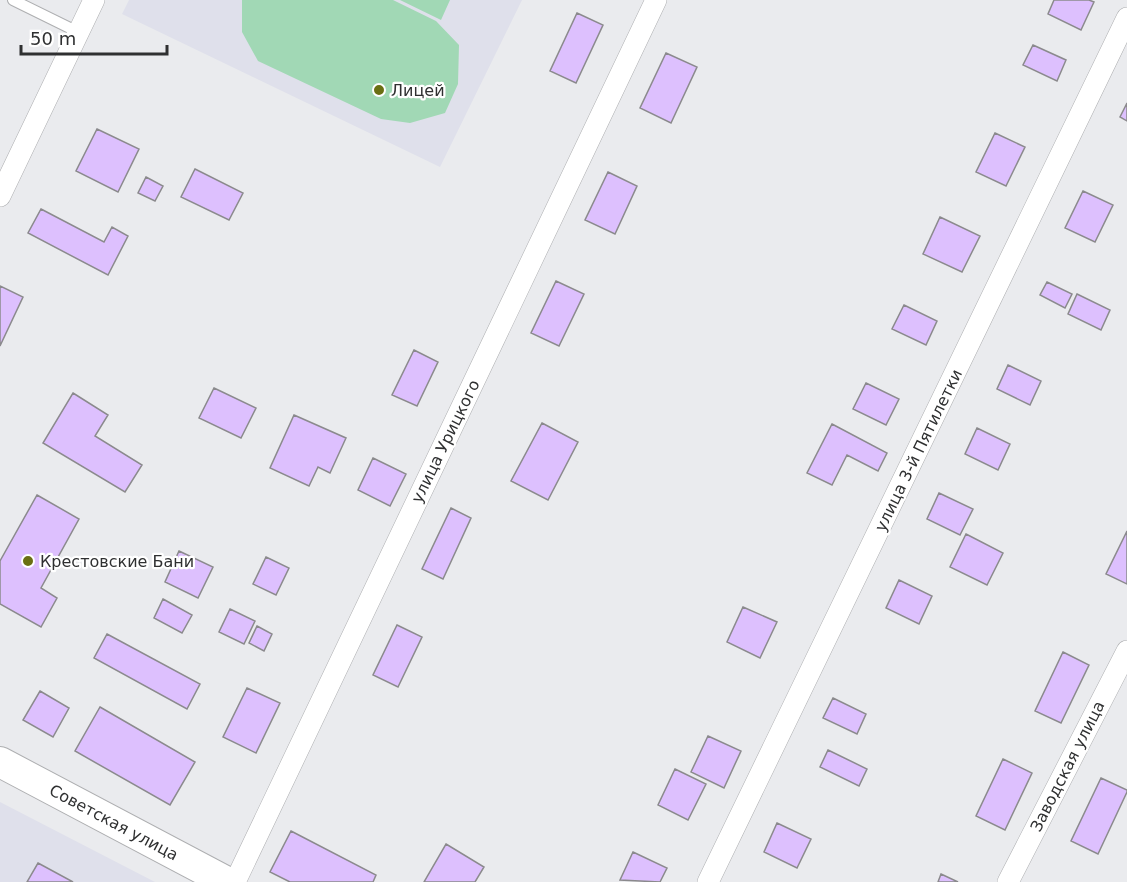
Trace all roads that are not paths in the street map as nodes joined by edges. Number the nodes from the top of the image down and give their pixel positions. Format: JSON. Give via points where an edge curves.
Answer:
{"nodes":[{"id":1,"x":13,"y":0,"type":"edge"},
{"id":2,"x":94,"y":0,"type":"edge"},
{"id":3,"x":656,"y":0,"type":"edge"},
{"id":4,"x":1127,"y":18,"type":"edge"},
{"id":5,"x":78,"y":32,"type":"junction"},
{"id":6,"x":0,"y":196,"type":"edge"},
{"id":7,"x":1127,"y":651,"type":"edge"},
{"id":8,"x":0,"y":762,"type":"edge"},
{"id":9,"x":227,"y":882,"type":"edge"},
{"id":10,"x":235,"y":882,"type":"edge"},
{"id":11,"x":708,"y":882,"type":"edge"},
{"id":12,"x":1008,"y":882,"type":"edge"}],
"edges":[{"from":1,"to":5,"type":"lane"},
{"from":2,"to":5,"type":"street"},
{"from":3,"to":10,"type":"street","name":"улица Урицкого"},
{"from":4,"to":11,"type":"street","name":"улица 3-й Пятилетки"},
{"from":5,"to":6,"type":"street"},
{"from":7,"to":12,"type":"street","name":"Заводская улица"},
{"from":8,"to":9,"type":"street","name":"Советская улица"}]}
